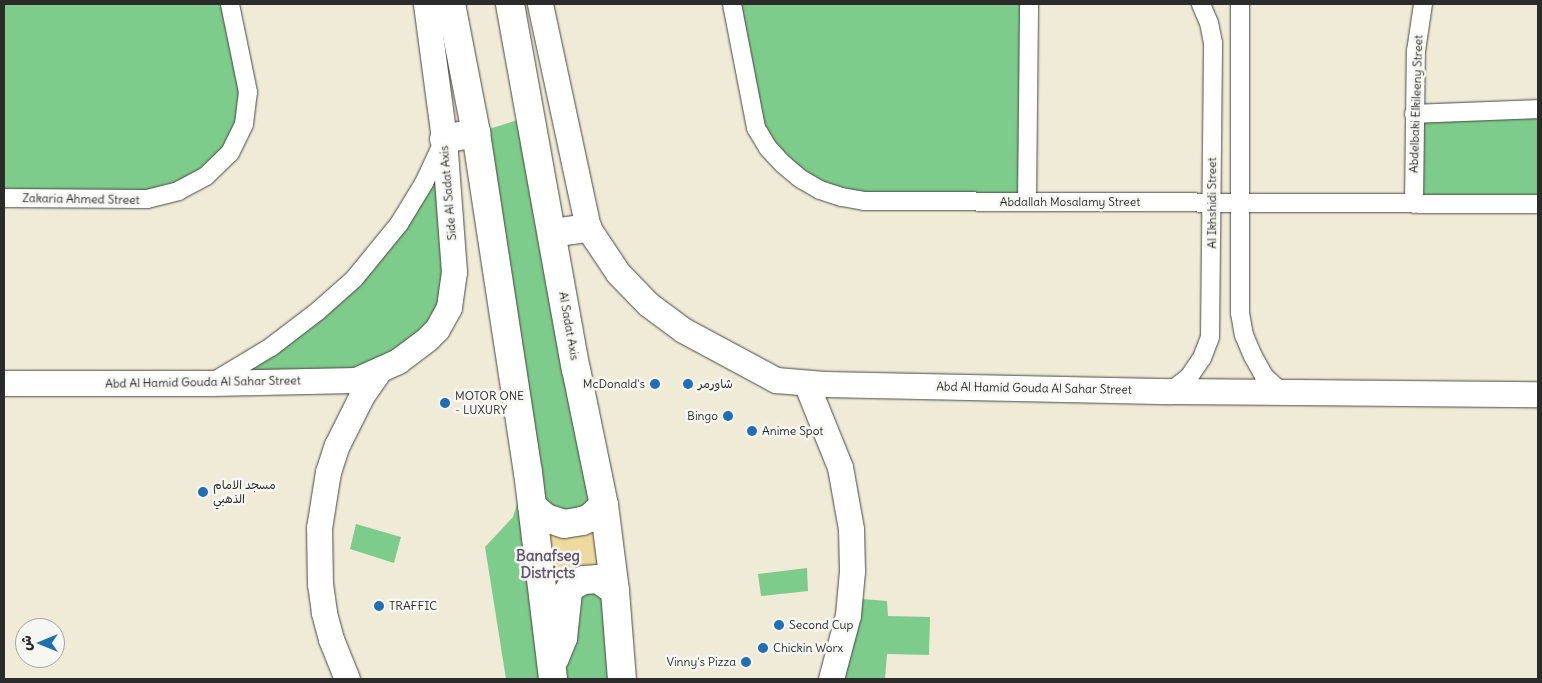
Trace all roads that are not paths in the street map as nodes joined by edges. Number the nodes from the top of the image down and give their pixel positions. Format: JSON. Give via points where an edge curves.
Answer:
{"nodes":[{"id":1,"x":230,"y":4,"type":"edge"},
{"id":2,"x":426,"y":4,"type":"edge"},
{"id":3,"x":451,"y":4,"type":"edge"},
{"id":4,"x":510,"y":4,"type":"edge"},
{"id":5,"x":540,"y":4,"type":"edge"},
{"id":6,"x":732,"y":4,"type":"edge"},
{"id":7,"x":1029,"y":4,"type":"edge"},
{"id":8,"x":1201,"y":4,"type":"edge"},
{"id":9,"x":1240,"y":4,"type":"edge"},
{"id":10,"x":1423,"y":4,"type":"edge"},
{"id":11,"x":1538,"y":110,"type":"edge"},
{"id":12,"x":1414,"y":114,"type":"junction"},
{"id":13,"x":476,"y":133,"type":"junction"},
{"id":14,"x":444,"y":139,"type":"junction"},
{"id":15,"x":4,"y":198,"type":"edge"},
{"id":16,"x":1027,"y":201,"type":"junction"},
{"id":17,"x":1212,"y":203,"type":"junction"},
{"id":18,"x":1240,"y":203,"type":"junction"},
{"id":19,"x":1414,"y":204,"type":"junction"},
{"id":20,"x":1538,"y":204,"type":"edge"},
{"id":21,"x":588,"y":228,"type":"junction"},
{"id":22,"x":552,"y":233,"type":"junction"},
{"id":23,"x":388,"y":366,"type":"junction"},
{"id":24,"x":4,"y":383,"type":"edge"},
{"id":25,"x":210,"y":383,"type":"junction"},
{"id":26,"x":806,"y":383,"type":"junction"},
{"id":27,"x":1171,"y":390,"type":"junction"},
{"id":28,"x":1280,"y":391,"type":"junction"},
{"id":29,"x":1538,"y":394,"type":"edge"},
{"id":30,"x":604,"y":505,"type":"junction"},
{"id":31,"x":532,"y":506,"type":"junction"},
{"id":32,"x":615,"y":591,"type":"junction"},
{"id":33,"x":552,"y":672,"type":"edge"},
{"id":34,"x":342,"y":675,"type":"edge"},
{"id":35,"x":622,"y":679,"type":"edge"},
{"id":36,"x":831,"y":679,"type":"edge"}],
"edges":[{"from":1,"to":15,"type":"street","name":"Zakaria Ahmed Street","via":[[248,92],[244,124],[230,154],[206,176],[178,191],[146,199]]},
{"from":2,"to":14,"type":"street","name":"Side Al Sadat Axis"},
{"from":3,"to":13,"type":"main road"},
{"from":4,"to":22,"type":"main road","name":"Al Sadat Axis"},
{"from":5,"to":21,"type":"street"},
{"from":6,"to":16,"type":"street","name":"Abdallah Mosalamy Street","via":[[756,128],[768,148],[801,179],[820,190],[864,201]]},
{"from":7,"to":16,"type":"street"},
{"from":8,"to":17,"type":"street","name":"Al Ikhshidi Street","via":[[1213,43]]},
{"from":9,"to":18,"type":"street"},
{"from":10,"to":12,"type":"street","name":"Abdelbaki Elkileeny Street","via":[[1416,51]]},
{"from":11,"to":12,"type":"street"},
{"from":12,"to":19,"type":"street","name":"Abdelbaki Elkileeny Street"},
{"from":13,"to":14,"type":"main road"},
{"from":13,"to":31,"type":"main road"},
{"from":14,"to":23,"type":"street","name":"Side Al Sadat Axis","via":[[454,272],[452,295],[437,328]]},
{"from":14,"to":25,"type":"street","via":[[412,204],[354,279],[271,347]]},
{"from":16,"to":17,"type":"street","name":"Abdallah Mosalamy Street"},
{"from":17,"to":18,"type":"street","name":"Abdallah Mosalamy Street"},
{"from":17,"to":27,"type":"street","name":"Al Ikhshidi Street","via":[[1210,337],[1189,377]]},
{"from":18,"to":19,"type":"street","name":"Abdallah Mosalamy Street"},
{"from":18,"to":28,"type":"street","via":[[1241,321],[1264,376]]},
{"from":19,"to":20,"type":"street","name":"Abdallah Mosalamy Street"},
{"from":21,"to":22,"type":"main road"},
{"from":21,"to":26,"type":"street","name":"Abd Al Hamid Gouda Al Sahar Street","via":[[618,273],[648,304],[683,330],[776,380]]},
{"from":22,"to":30,"type":"main road","name":"Al Sadat Axis"},
{"from":23,"to":25,"type":"street","name":"Abd Al Hamid Gouda Al Sahar Street","via":[[356,380]]},
{"from":23,"to":34,"type":"street","via":[[357,403],[337,445],[324,491],[318,556],[322,603]]},
{"from":24,"to":25,"type":"street","name":"Abd Al Hamid Gouda Al Sahar Street"},
{"from":26,"to":27,"type":"street","name":"Abd Al Hamid Gouda Al Sahar Street"},
{"from":26,"to":36,"type":"street","via":[[840,467],[851,529],[848,615]]},
{"from":27,"to":28,"type":"street","name":"Abd Al Hamid Gouda Al Sahar Street"},
{"from":28,"to":29,"type":"street","name":"Abd Al Hamid Gouda Al Sahar Street"},
{"from":30,"to":31,"type":"main road","via":[[590,518],[564,524],[546,518]]},
{"from":30,"to":32,"type":"main road","name":"Al Sadat Axis"},
{"from":31,"to":33,"type":"main road"},
{"from":32,"to":33,"type":"main road","via":[[598,579],[584,580],[572,586],[568,592],[563,638]]},
{"from":32,"to":35,"type":"main road","name":"Al Sadat Axis"}]}
